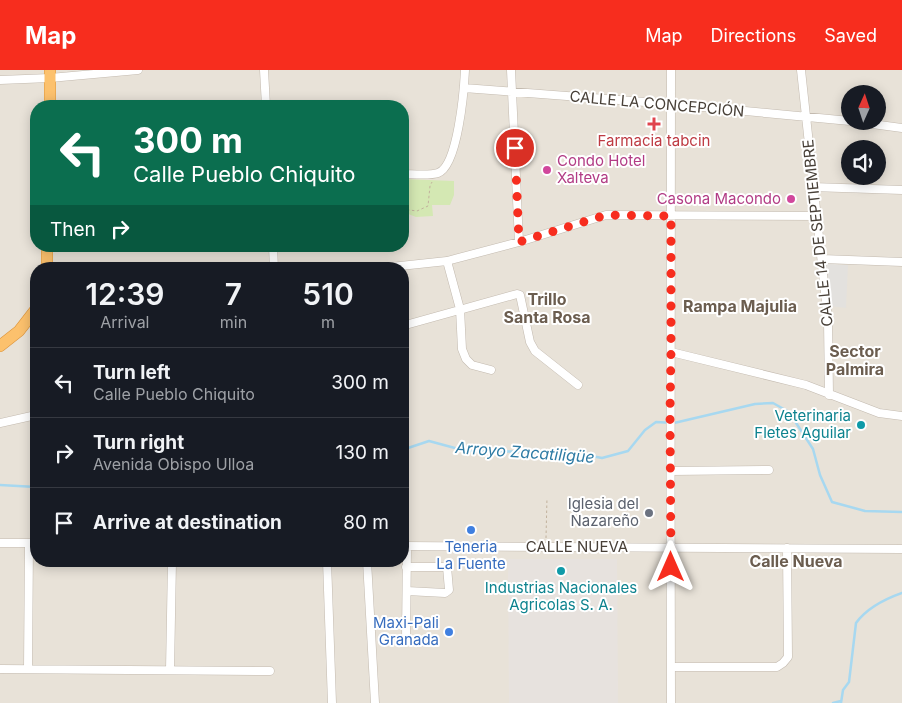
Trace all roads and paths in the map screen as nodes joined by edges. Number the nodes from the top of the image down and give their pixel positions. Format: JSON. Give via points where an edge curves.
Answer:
{"nodes":[{"id":1,"x":138,"y":70,"type":"edge"},
{"id":2,"x":264,"y":70,"type":"edge"},
{"id":3,"x":465,"y":70,"type":"edge"},
{"id":4,"x":511,"y":70,"type":"edge"},
{"id":5,"x":671,"y":70,"type":"edge"},
{"id":6,"x":800,"y":70,"type":"edge"},
{"id":7,"x":50,"y":74,"type":"edge"},
{"id":8,"x":0,"y":80,"type":"edge"},
{"id":9,"x":464,"y":88,"type":"junction"},
{"id":10,"x":512,"y":92,"type":"junction"},
{"id":11,"x":50,"y":100,"type":"edge"},
{"id":12,"x":266,"y":100,"type":"edge"},
{"id":13,"x":671,"y":104,"type":"junction"},
{"id":14,"x":805,"y":116,"type":"junction"},
{"id":15,"x":841,"y":120,"type":"edge"},
{"id":16,"x":886,"y":126,"type":"edge"},
{"id":17,"x":902,"y":128,"type":"edge"},
{"id":18,"x":438,"y":173,"type":"junction"},
{"id":19,"x":409,"y":174,"type":"edge"},
{"id":20,"x":812,"y":186,"type":"junction"},
{"id":21,"x":902,"y":190,"type":"edge"},
{"id":22,"x":409,"y":210,"type":"edge"},
{"id":23,"x":671,"y":216,"type":"junction"},
{"id":24,"x":816,"y":216,"type":"junction"},
{"id":25,"x":519,"y":242,"type":"junction"},
{"id":26,"x":822,"y":259,"type":"junction"},
{"id":27,"x":447,"y":261,"type":"junction"},
{"id":28,"x":902,"y":262,"type":"edge"},
{"id":29,"x":409,"y":265,"type":"edge"},
{"id":30,"x":460,"y":309,"type":"junction"},
{"id":31,"x":30,"y":317,"type":"edge"},
{"id":32,"x":409,"y":324,"type":"edge"},
{"id":33,"x":0,"y":346,"type":"edge"},
{"id":34,"x":671,"y":352,"type":"junction"},
{"id":35,"x":491,"y":370,"type":"dead end"},
{"id":36,"x":578,"y":385,"type":"dead end"},
{"id":37,"x":829,"y":396,"type":"junction"},
{"id":38,"x":30,"y":416,"type":"edge"},
{"id":39,"x":902,"y":416,"type":"edge"},
{"id":40,"x":0,"y":423,"type":"edge"},
{"id":41,"x":769,"y":470,"type":"dead end"},
{"id":42,"x":670,"y":471,"type":"junction"},
{"id":43,"x":547,"y":498,"type":"dead end"},
{"id":44,"x":0,"y":543,"type":"edge"},
{"id":45,"x":30,"y":543,"type":"edge"},
{"id":46,"x":409,"y":546,"type":"edge"},
{"id":47,"x":546,"y":547,"type":"junction"},
{"id":48,"x":671,"y":547,"type":"junction"},
{"id":49,"x":787,"y":548,"type":"junction"},
{"id":50,"x":902,"y":549,"type":"edge"},
{"id":51,"x":32,"y":567,"type":"edge"},
{"id":52,"x":172,"y":567,"type":"edge"},
{"id":53,"x":327,"y":567,"type":"edge"},
{"id":54,"x":367,"y":567,"type":"edge"},
{"id":55,"x":406,"y":567,"type":"joint"},
{"id":56,"x":406,"y":591,"type":"junction"},
{"id":57,"x":406,"y":638,"type":"dead end"},
{"id":58,"x":671,"y":667,"type":"junction"},
{"id":59,"x":0,"y":669,"type":"edge"},
{"id":60,"x":28,"y":669,"type":"junction"},
{"id":61,"x":170,"y":670,"type":"junction"},
{"id":62,"x":270,"y":670,"type":"dead end"},
{"id":63,"x":332,"y":703,"type":"edge"},
{"id":64,"x":375,"y":703,"type":"edge"},
{"id":65,"x":671,"y":703,"type":"edge"}],
"edges":[{"from":1,"to":7,"type":"street"},
{"from":2,"to":12,"type":"street"},
{"from":3,"to":9,"type":"street"},
{"from":4,"to":10,"type":"street"},
{"from":5,"to":13,"type":"street"},
{"from":6,"to":14,"type":"street","name":"CALLE 14 DE SEPTIEMBRE"},
{"from":7,"to":8,"type":"street"},
{"from":7,"to":11,"type":"highway"},
{"from":9,"to":10,"type":"street","name":"CALLE LA CONCEPCIÓN"},
{"from":9,"to":18,"type":"street","via":[[459,127],[447,166]]},
{"from":10,"to":13,"type":"street","name":"CALLE LA CONCEPCIÓN"},
{"from":10,"to":25,"type":"street"},
{"from":13,"to":14,"type":"street","name":"CALLE LA CONCEPCIÓN"},
{"from":13,"to":23,"type":"street"},
{"from":14,"to":15,"type":"street","name":"CALLE LA CONCEPCIÓN"},
{"from":14,"to":20,"type":"street","name":"CALLE 14 DE SEPTIEMBRE"},
{"from":16,"to":17,"type":"street","name":"CALLE LA CONCEPCIÓN"},
{"from":18,"to":19,"type":"street"},
{"from":18,"to":22,"type":"path","via":[[430,186],[428,206],[417,211]]},
{"from":20,"to":21,"type":"street"},
{"from":20,"to":24,"type":"street","name":"CALLE 14 DE SEPTIEMBRE"},
{"from":23,"to":24,"type":"street"},
{"from":23,"to":25,"type":"street","via":[[606,215]]},
{"from":23,"to":34,"type":"street"},
{"from":24,"to":26,"type":"street","name":"CALLE 14 DE SEPTIEMBRE"},
{"from":25,"to":27,"type":"street"},
{"from":26,"to":28,"type":"street"},
{"from":26,"to":37,"type":"street","name":"CALLE 14 DE SEPTIEMBRE","via":[[828,320]]},
{"from":27,"to":29,"type":"street"},
{"from":27,"to":30,"type":"street"},
{"from":30,"to":32,"type":"street"},
{"from":30,"to":35,"type":"street","via":[[462,349],[466,359],[472,365]]},
{"from":30,"to":36,"type":"street","via":[[511,294],[520,295],[530,342],[535,351]]},
{"from":31,"to":33,"type":"highway","via":[[18,332]]},
{"from":34,"to":37,"type":"street","via":[[806,385]]},
{"from":34,"to":42,"type":"street"},
{"from":37,"to":39,"type":"street","via":[[879,413]]},
{"from":38,"to":40,"type":"street"},
{"from":41,"to":42,"type":"street"},
{"from":42,"to":48,"type":"street"},
{"from":43,"to":47,"type":"path"},
{"from":44,"to":45,"type":"street"},
{"from":46,"to":47,"type":"street","name":"CALLE NUEVA"},
{"from":47,"to":48,"type":"street","name":"CALLE NUEVA"},
{"from":48,"to":49,"type":"street","name":"CALLE NUEVA"},
{"from":48,"to":58,"type":"street"},
{"from":49,"to":50,"type":"street","name":"CALLE NUEVA"},
{"from":49,"to":58,"type":"street","via":[[788,657],[783,663],[777,667]]},
{"from":51,"to":60,"type":"street"},
{"from":52,"to":61,"type":"street"},
{"from":53,"to":63,"type":"street"},
{"from":54,"to":64,"type":"street"},
{"from":55,"to":56,"type":"street"},
{"from":55,"to":56,"type":"street","via":[[447,567],[449,590],[446,593]]},
{"from":56,"to":57,"type":"street"},
{"from":58,"to":65,"type":"street"},
{"from":59,"to":60,"type":"street"},
{"from":60,"to":61,"type":"street"},
{"from":61,"to":62,"type":"street"}]}
